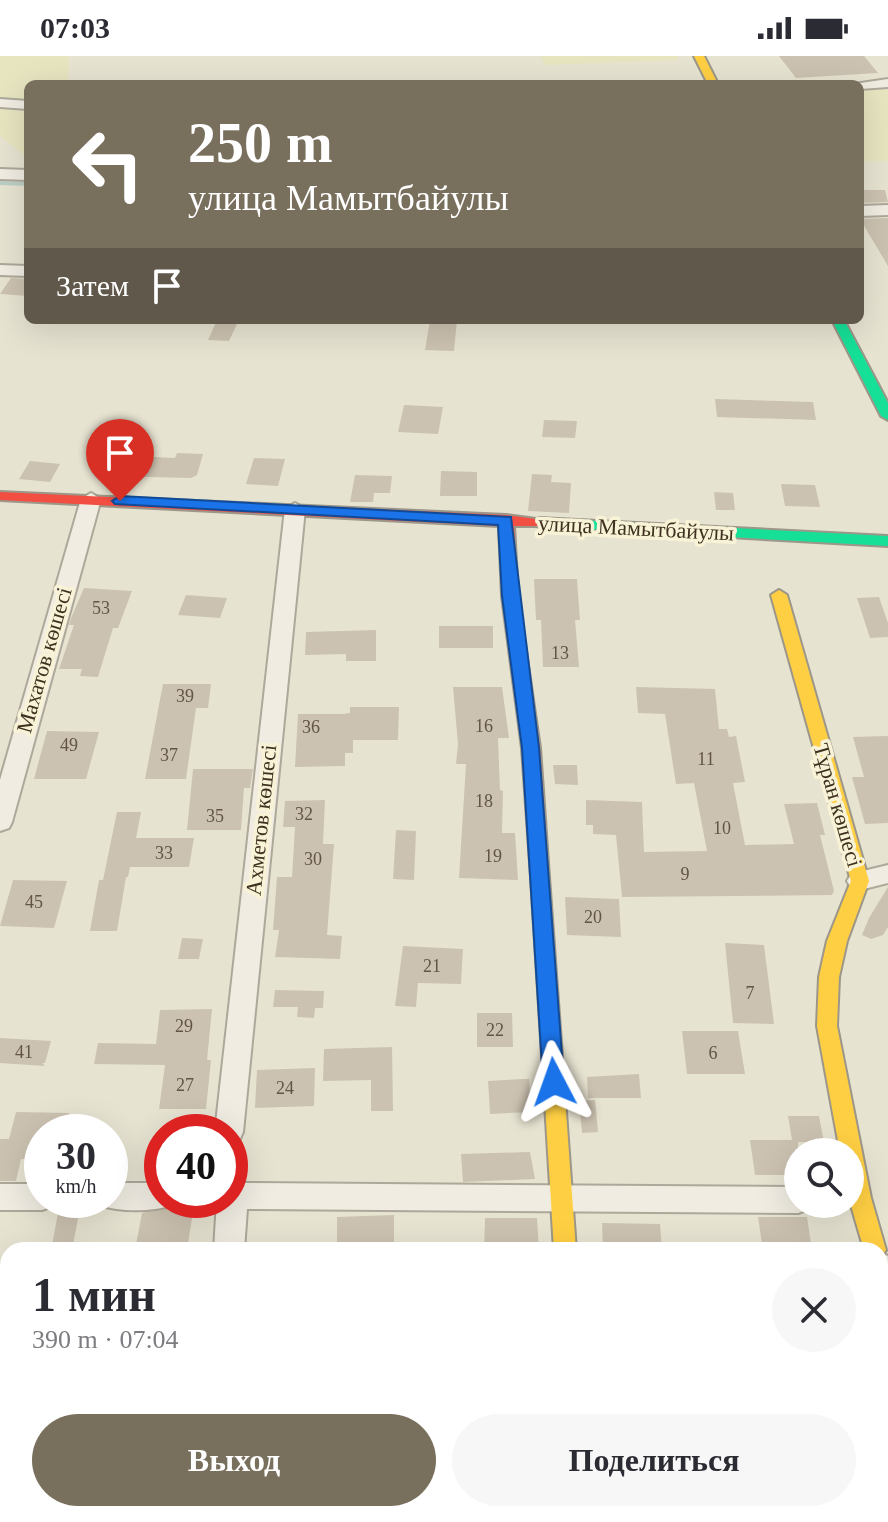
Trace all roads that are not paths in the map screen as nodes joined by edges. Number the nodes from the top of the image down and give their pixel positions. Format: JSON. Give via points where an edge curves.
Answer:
{"nodes":[{"id":1,"x":699,"y":56,"type":"edge"},
{"id":2,"x":711,"y":80,"type":"edge"},
{"id":3,"x":888,"y":83,"type":"edge"},
{"id":4,"x":864,"y":85,"type":"edge"},
{"id":5,"x":0,"y":103,"type":"edge"},
{"id":6,"x":24,"y":105,"type":"edge"},
{"id":7,"x":0,"y":174,"type":"edge"},
{"id":8,"x":24,"y":175,"type":"edge"},
{"id":9,"x":888,"y":210,"type":"edge"},
{"id":10,"x":864,"y":211,"type":"edge"},
{"id":11,"x":0,"y":270,"type":"edge"},
{"id":12,"x":24,"y":271,"type":"edge"},
{"id":13,"x":840,"y":324,"type":"edge"},
{"id":14,"x":888,"y":416,"type":"edge"},
{"id":15,"x":0,"y":496,"type":"edge"},
{"id":16,"x":91,"y":499,"type":"junction"},
{"id":17,"x":295,"y":509,"type":"junction"},
{"id":18,"x":506,"y":520,"type":"junction"},
{"id":19,"x":888,"y":541,"type":"edge"},
{"id":20,"x":779,"y":595,"type":"dead end"},
{"id":21,"x":0,"y":822,"type":"edge"},
{"id":22,"x":888,"y":874,"type":"edge"},
{"id":23,"x":860,"y":881,"type":"junction"},
{"id":24,"x":231,"y":1114,"type":"edge"},
{"id":25,"x":845,"y":1138,"type":"edge"},
{"id":26,"x":248,"y":1192,"type":"edge"},
{"id":27,"x":0,"y":1197,"type":"edge"},
{"id":28,"x":24,"y":1197,"type":"edge"},
{"id":29,"x":784,"y":1200,"type":"edge"},
{"id":30,"x":561,"y":1201,"type":"junction"},
{"id":31,"x":230,"y":1218,"type":"edge"},
{"id":32,"x":863,"y":1218,"type":"edge"},
{"id":33,"x":229,"y":1242,"type":"edge"},
{"id":34,"x":564,"y":1242,"type":"edge"},
{"id":35,"x":872,"y":1242,"type":"edge"}],
"edges":[{"from":1,"to":2,"type":"main road"},
{"from":3,"to":4,"type":"street"},
{"from":5,"to":6,"type":"street"},
{"from":7,"to":8,"type":"street"},
{"from":9,"to":10,"type":"street"},
{"from":11,"to":12,"type":"street"},
{"from":13,"to":14,"type":"main road"},
{"from":15,"to":16,"type":"main road","name":"улица Мамытбайулы"},
{"from":16,"to":17,"type":"main road","name":"улица Мамытбайулы"},
{"from":16,"to":21,"type":"street","name":"Махатов көшесі"},
{"from":17,"to":18,"type":"main road","name":"улица Мамытбайулы"},
{"from":17,"to":24,"type":"street","name":"Ахметов көшесі"},
{"from":18,"to":19,"type":"main road","name":"улица Мамытбайулы"},
{"from":18,"to":30,"type":"main road","via":[[510,596],[531,748]]},
{"from":20,"to":23,"type":"main road","name":"Тұран көшесі"},
{"from":22,"to":23,"type":"street"},
{"from":23,"to":25,"type":"main road","name":"Тұран көшесі","via":[[829,977],[827,1026]]},
{"from":26,"to":30,"type":"street"},
{"from":27,"to":28,"type":"street"},
{"from":29,"to":30,"type":"street"},
{"from":30,"to":34,"type":"main road"},
{"from":31,"to":33,"type":"street"},
{"from":32,"to":35,"type":"main road","name":"Тұран көшесі"}]}
